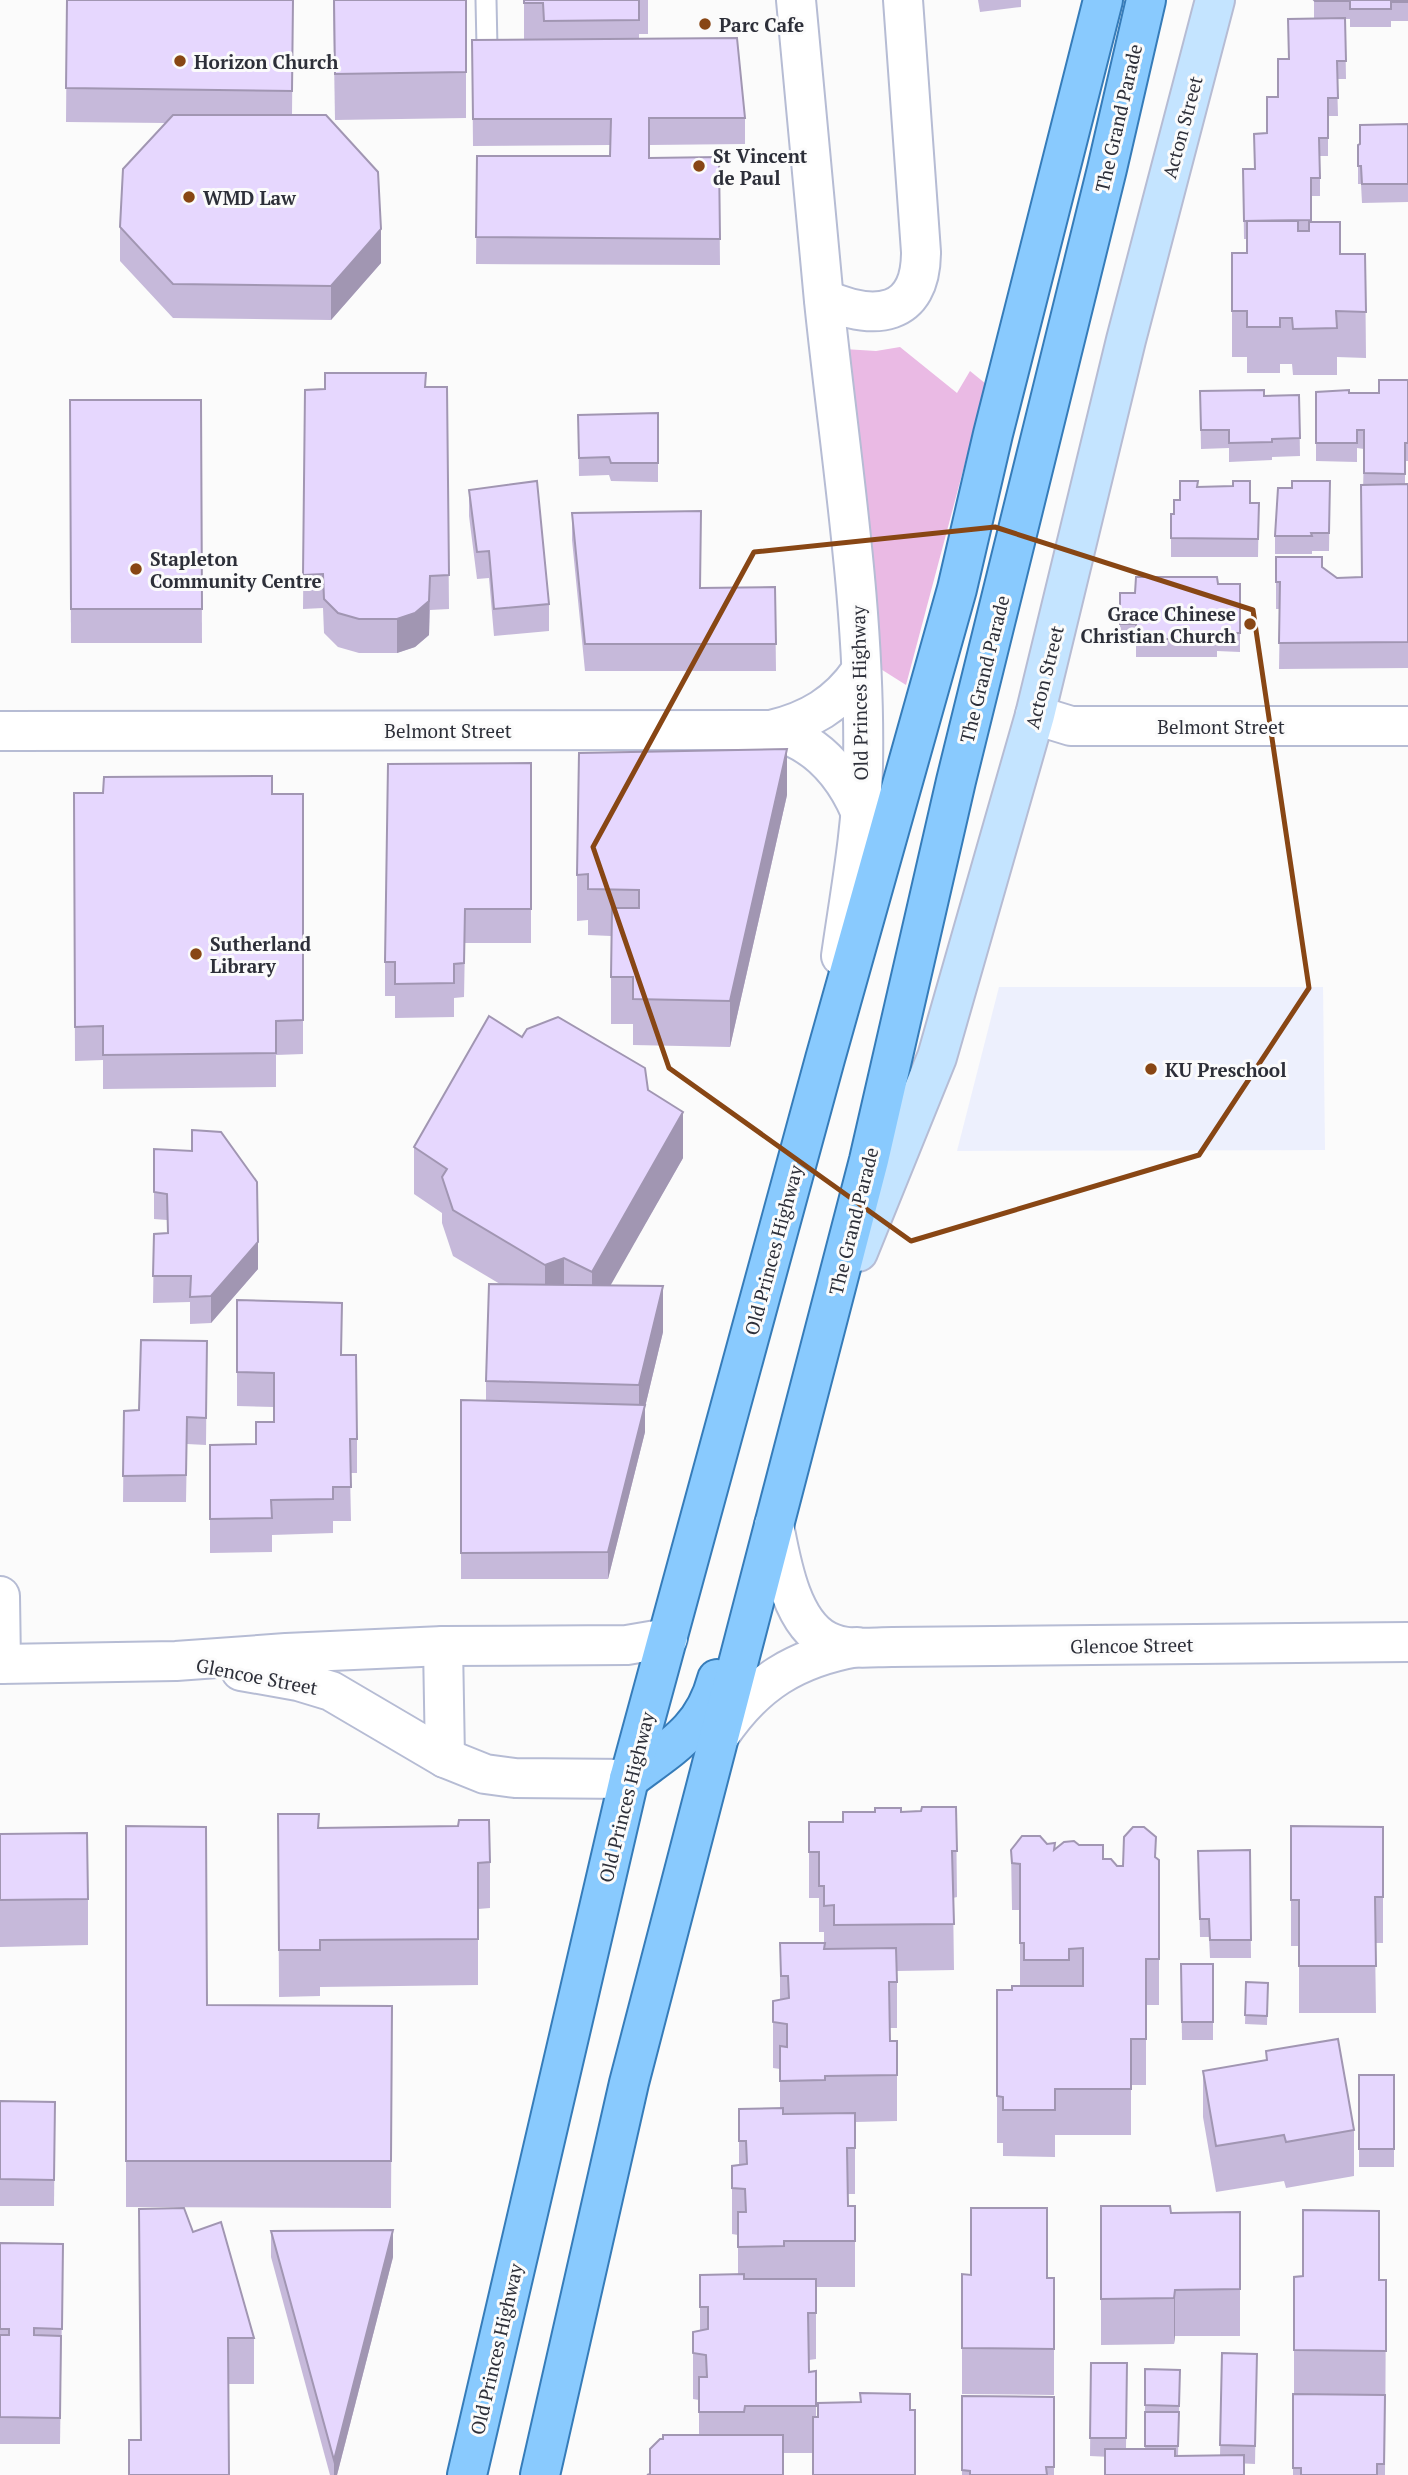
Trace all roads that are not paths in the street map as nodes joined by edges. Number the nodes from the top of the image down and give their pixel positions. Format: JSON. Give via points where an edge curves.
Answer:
{"nodes":[{"id":1,"x":486,"y":0,"type":"edge"},
{"id":2,"x":796,"y":0,"type":"edge"},
{"id":3,"x":903,"y":0,"type":"edge"},
{"id":4,"x":1103,"y":0,"type":"edge"},
{"id":5,"x":1146,"y":0,"type":"edge"},
{"id":6,"x":1215,"y":0,"type":"edge"},
{"id":7,"x":487,"y":47,"type":"edge"},
{"id":8,"x":824,"y":299,"type":"junction"},
{"id":9,"x":860,"y":672,"type":"junction"},
{"id":10,"x":1035,"y":715,"type":"junction"},
{"id":11,"x":1408,"y":726,"type":"edge"},
{"id":12,"x":771,"y":730,"type":"junction"},
{"id":13,"x":0,"y":732,"type":"edge"},
{"id":14,"x":860,"y":811,"type":"junction"},
{"id":15,"x":825,"y":1059,"type":"junction"},
{"id":16,"x":822,"y":1338,"type":"junction"},
{"id":17,"x":812,"y":1378,"type":"junction"},
{"id":18,"x":774,"y":1525,"type":"junction"},
{"id":19,"x":0,"y":1595,"type":"edge"},
{"id":20,"x":668,"y":1638,"type":"junction"},
{"id":21,"x":1408,"y":1642,"type":"edge"},
{"id":22,"x":443,"y":1646,"type":"junction"},
{"id":23,"x":857,"y":1647,"type":"junction"},
{"id":24,"x":176,"y":1661,"type":"junction"},
{"id":25,"x":1,"y":1664,"type":"edge"},
{"id":26,"x":720,"y":1735,"type":"junction"},
{"id":27,"x":445,"y":1758,"type":"junction"},
{"id":28,"x":629,"y":1779,"type":"junction"},
{"id":29,"x":467,"y":2475,"type":"edge"},
{"id":30,"x":540,"y":2475,"type":"edge"}],
"edges":[{"from":1,"to":7,"type":"lane"},
{"from":2,"to":8,"type":"street","name":"Old Princes Highway"},
{"from":3,"to":8,"type":"street","via":[[920,275],[909,298],[886,311],[852,310]]},
{"from":4,"to":15,"type":"main road","via":[[957,589]]},
{"from":5,"to":16,"type":"main road","name":"The Grand Parade","via":[[869,1160]]},
{"from":6,"to":10,"type":"street","name":"Acton Street"},
{"from":8,"to":9,"type":"street","name":"Old Princes Highway","via":[[851,521]]},
{"from":9,"to":12,"type":"street","via":[[833,704]]},
{"from":9,"to":14,"type":"street","name":"Old Princes Highway"},
{"from":10,"to":11,"type":"street","name":"Belmont Street","via":[[1071,726]]},
{"from":10,"to":16,"type":"street","name":"Acton Street","via":[[937,1057]]},
{"from":12,"to":13,"type":"street","name":"Belmont Street"},
{"from":12,"to":14,"type":"street","name":"Belmont Street","via":[[799,741],[823,758],[841,776]]},
{"from":14,"to":15,"type":"street","name":"Old Princes Highway"},
{"from":15,"to":20,"type":"main road","name":"Old Princes Highway"},
{"from":16,"to":17,"type":"main road"},
{"from":17,"to":18,"type":"main road"},
{"from":17,"to":28,"type":"main road","via":[[769,1478],[706,1711],[687,1733]]},
{"from":18,"to":23,"type":"street","name":"Glencoe Street","via":[[789,1586],[804,1620],[827,1642]]},
{"from":18,"to":26,"type":"main road"},
{"from":19,"to":25,"type":"street"},
{"from":20,"to":22,"type":"street","name":"Glencoe Street","via":[[627,1645]]},
{"from":20,"to":28,"type":"main road","name":"Old Princes Highway"},
{"from":21,"to":23,"type":"street","name":"Glencoe Street"},
{"from":22,"to":24,"type":"street","name":"Glencoe Street"},
{"from":22,"to":27,"type":"street"},
{"from":23,"to":26,"type":"street","name":"Glencoe Street","via":[[815,1657],[777,1675],[747,1700]]},
{"from":24,"to":25,"type":"street","name":"Glencoe Street"},
{"from":24,"to":27,"type":"street","name":"Glencoe Street","via":[[315,1685]]},
{"from":26,"to":30,"type":"main road","via":[[629,2083]]},
{"from":27,"to":28,"type":"street","name":"Glencoe Street","via":[[497,1776]]},
{"from":28,"to":29,"type":"main road","name":"Old Princes Highway"}]}
